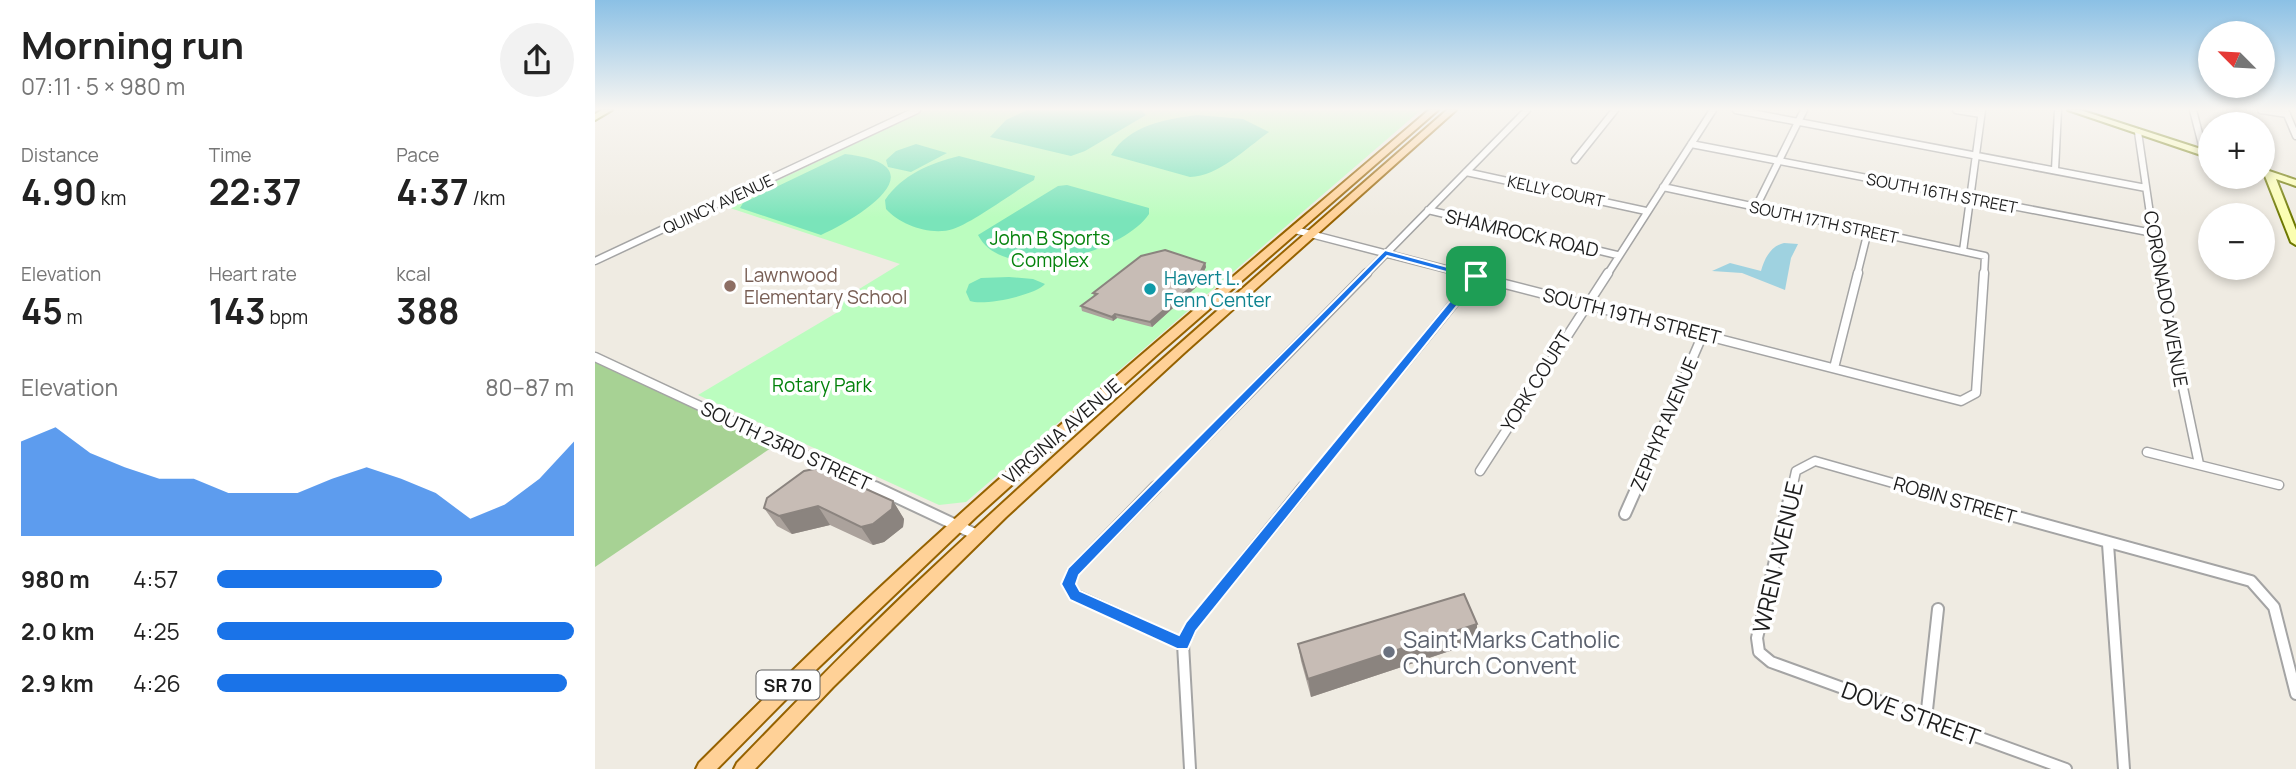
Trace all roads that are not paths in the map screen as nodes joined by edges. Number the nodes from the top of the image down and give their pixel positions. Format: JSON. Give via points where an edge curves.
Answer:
{"nodes":[{"id":1,"x":840,"y":146,"type":"edge"},
{"id":2,"x":1392,"y":146,"type":"edge"},
{"id":3,"x":1411,"y":146,"type":"edge"},
{"id":4,"x":1492,"y":146,"type":"edge"},
{"id":5,"x":1586,"y":146,"type":"edge"},
{"id":6,"x":1690,"y":146,"type":"edge"},
{"id":7,"x":1701,"y":146,"type":"edge"},
{"id":8,"x":1787,"y":146,"type":"edge"},
{"id":9,"x":1927,"y":146,"type":"edge"},
{"id":10,"x":1977,"y":146,"type":"edge"},
{"id":11,"x":2056,"y":146,"type":"edge"},
{"id":12,"x":2140,"y":146,"type":"edge"},
{"id":13,"x":1976,"y":155,"type":"junction"},
{"id":14,"x":1575,"y":160,"type":"dead end"},
{"id":15,"x":1779,"y":161,"type":"junction"},
{"id":16,"x":2055,"y":170,"type":"junction"},
{"id":17,"x":1466,"y":172,"type":"junction"},
{"id":18,"x":2275,"y":176,"type":"edge"},
{"id":19,"x":2296,"y":183,"type":"edge"},
{"id":20,"x":1663,"y":187,"type":"junction"},
{"id":21,"x":2146,"y":188,"type":"junction"},
{"id":22,"x":2273,"y":189,"type":"edge"},
{"id":23,"x":1969,"y":199,"type":"junction"},
{"id":24,"x":1756,"y":207,"type":"junction"},
{"id":25,"x":1428,"y":211,"type":"junction"},
{"id":26,"x":1646,"y":211,"type":"junction"},
{"id":27,"x":1295,"y":230,"type":"junction"},
{"id":28,"x":1868,"y":231,"type":"junction"},
{"id":29,"x":1313,"y":233,"type":"junction"},
{"id":30,"x":2153,"y":233,"type":"junction"},
{"id":31,"x":2296,"y":242,"type":"edge"},
{"id":32,"x":1963,"y":251,"type":"junction"},
{"id":33,"x":1385,"y":253,"type":"junction"},
{"id":34,"x":1616,"y":255,"type":"junction"},
{"id":35,"x":595,"y":261,"type":"edge"},
{"id":36,"x":1476,"y":276,"type":"junction"},
{"id":37,"x":1585,"y":304,"type":"junction"},
{"id":38,"x":1179,"y":330,"type":"junction"},
{"id":39,"x":1703,"y":334,"type":"junction"},
{"id":40,"x":595,"y":357,"type":"edge"},
{"id":41,"x":1835,"y":368,"type":"junction"},
{"id":42,"x":1969,"y":399,"type":"joint"},
{"id":43,"x":1105,"y":418,"type":"junction"},
{"id":44,"x":2147,"y":452,"type":"dead end"},
{"id":45,"x":1803,"y":464,"type":"joint"},
{"id":46,"x":2199,"y":464,"type":"junction"},
{"id":47,"x":1480,"y":471,"type":"dead end"},
{"id":48,"x":2279,"y":485,"type":"dead end"},
{"id":49,"x":1625,"y":514,"type":"dead end"},
{"id":50,"x":956,"y":525,"type":"junction"},
{"id":51,"x":977,"y":535,"type":"junction"},
{"id":52,"x":2108,"y":544,"type":"junction"},
{"id":53,"x":1938,"y":609,"type":"dead end"},
{"id":54,"x":1183,"y":644,"type":"junction"},
{"id":55,"x":1759,"y":652,"type":"joint"},
{"id":56,"x":2296,"y":694,"type":"edge"},
{"id":57,"x":1926,"y":719,"type":"junction"},
{"id":58,"x":705,"y":769,"type":"edge"},
{"id":59,"x":743,"y":769,"type":"edge"},
{"id":60,"x":1189,"y":769,"type":"edge"},
{"id":61,"x":2066,"y":769,"type":"edge"},
{"id":62,"x":2124,"y":769,"type":"edge"}],
"edges":[{"from":1,"to":35,"type":"street","name":"QUINCY AVENUE"},
{"from":2,"to":27,"type":"main road","name":"VIRGINIA AVENUE","number":"SR 70"},
{"from":3,"to":29,"type":"main road","name":"VIRGINIA AVENUE","number":"SR 70"},
{"from":4,"to":17,"type":"street"},
{"from":5,"to":14,"type":"street"},
{"from":6,"to":20,"type":"street","name":"YORK COURT"},
{"from":7,"to":15,"type":"street","name":"SOUTH 16TH STREET"},
{"from":8,"to":15,"type":"street"},
{"from":9,"to":13,"type":"street"},
{"from":10,"to":13,"type":"street"},
{"from":11,"to":16,"type":"street"},
{"from":12,"to":21,"type":"street","name":"CORONADO AVENUE"},
{"from":13,"to":16,"type":"street"},
{"from":13,"to":23,"type":"street"},
{"from":15,"to":23,"type":"street","name":"SOUTH 16TH STREET"},
{"from":15,"to":24,"type":"street"},
{"from":16,"to":21,"type":"street"},
{"from":17,"to":25,"type":"street"},
{"from":17,"to":26,"type":"street","name":"KELLY COURT"},
{"from":18,"to":19,"type":"street"},
{"from":20,"to":24,"type":"street","name":"SOUTH 17TH STREET"},
{"from":20,"to":26,"type":"street","name":"YORK COURT"},
{"from":21,"to":30,"type":"street","name":"CORONADO AVENUE"},
{"from":22,"to":31,"type":"street"},
{"from":23,"to":30,"type":"street","name":"SOUTH 16TH STREET"},
{"from":23,"to":32,"type":"street"},
{"from":24,"to":28,"type":"street","name":"SOUTH 17TH STREET"},
{"from":25,"to":33,"type":"street"},
{"from":25,"to":34,"type":"street","name":"SHAMROCK ROAD"},
{"from":26,"to":34,"type":"street","name":"YORK COURT"},
{"from":27,"to":29,"type":"street","name":"SOUTH 19TH STREET"},
{"from":27,"to":38,"type":"main road","name":"VIRGINIA AVENUE","number":"SR 70"},
{"from":28,"to":32,"type":"street","name":"SOUTH 17TH STREET"},
{"from":28,"to":41,"type":"street"},
{"from":29,"to":33,"type":"street","name":"SOUTH 19TH STREET"},
{"from":29,"to":43,"type":"main road","name":"VIRGINIA AVENUE","number":"SR 70"},
{"from":30,"to":46,"type":"street","name":"CORONADO AVENUE","via":[[2164,309]]},
{"from":32,"to":42,"type":"street","name":"SOUTH 17TH STREET","via":[[1985,256],[1976,393]]},
{"from":33,"to":36,"type":"street","name":"SOUTH 19TH STREET"},
{"from":33,"to":54,"type":"street","via":[[1073,572],[1069,584],[1075,595]]},
{"from":34,"to":37,"type":"street","name":"YORK COURT"},
{"from":36,"to":37,"type":"street","name":"SOUTH 19TH STREET"},
{"from":36,"to":54,"type":"street","via":[[1191,627]]},
{"from":37,"to":39,"type":"street","name":"SOUTH 19TH STREET"},
{"from":37,"to":47,"type":"street","name":"YORK COURT"},
{"from":38,"to":43,"type":"main road","via":[[1182,340]]},
{"from":38,"to":50,"type":"main road","name":"VIRGINIA AVENUE","number":"SR 70"},
{"from":39,"to":41,"type":"street","name":"SOUTH 19TH STREET"},
{"from":39,"to":49,"type":"street","name":"ZEPHYR AVENUE"},
{"from":40,"to":50,"type":"street","name":"SOUTH 23RD STREET"},
{"from":41,"to":42,"type":"street","name":"SOUTH 19TH STREET","via":[[1961,401]]},
{"from":43,"to":51,"type":"main road","name":"VIRGINIA AVENUE","number":"SR 70"},
{"from":44,"to":46,"type":"street"},
{"from":45,"to":52,"type":"street","name":"ROBIN STREET","via":[[1815,461]]},
{"from":45,"to":55,"type":"street","name":"WREN AVENUE","via":[[1796,471],[1790,496],[1757,638]]},
{"from":46,"to":48,"type":"street"},
{"from":50,"to":51,"type":"street","name":"SOUTH 23RD STREET"},
{"from":50,"to":58,"type":"main road","name":"VIRGINIA AVENUE","number":"SR 70"},
{"from":51,"to":59,"type":"main road","name":"VIRGINIA AVENUE","number":"SR 70","via":[[855,652]]},
{"from":52,"to":56,"type":"street","name":"ROBIN STREET","via":[[2251,581],[2274,607]]},
{"from":52,"to":62,"type":"street"},
{"from":53,"to":57,"type":"street"},
{"from":54,"to":60,"type":"street"},
{"from":55,"to":57,"type":"street","name":"DOVE STREET","via":[[1771,662]]},
{"from":57,"to":61,"type":"street","name":"DOVE STREET"}]}
